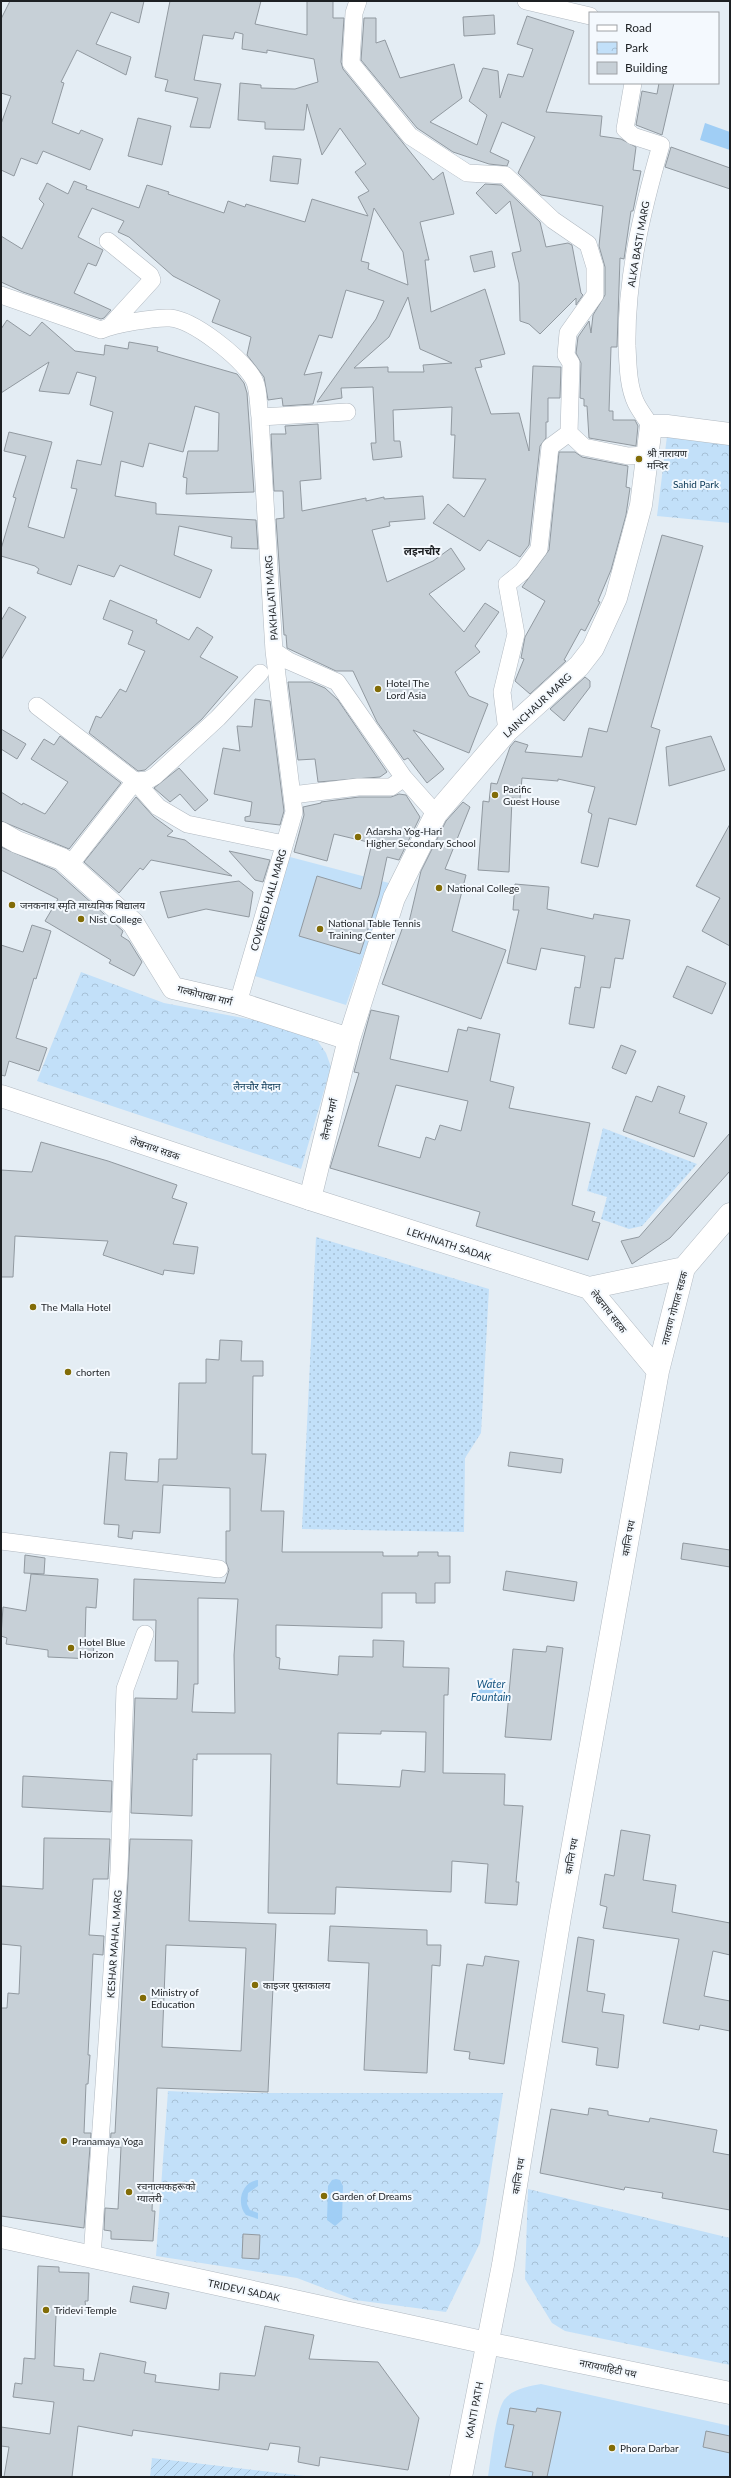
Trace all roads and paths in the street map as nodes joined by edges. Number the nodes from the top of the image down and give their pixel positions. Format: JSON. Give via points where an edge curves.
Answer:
{"nodes":[{"id":1,"x":526,"y":1,"type":"edge"},
{"id":2,"x":356,"y":7,"type":"edge"},
{"id":3,"x":589,"y":16,"type":"edge"},
{"id":4,"x":633,"y":84,"type":"edge"},
{"id":5,"x":108,"y":241,"type":"dead end"},
{"id":6,"x":1,"y":295,"type":"edge"},
{"id":7,"x":111,"y":325,"type":"junction"},
{"id":8,"x":347,"y":412,"type":"dead end"},
{"id":9,"x":260,"y":417,"type":"junction"},
{"id":10,"x":651,"y":426,"type":"junction"},
{"id":11,"x":569,"y":433,"type":"junction"},
{"id":12,"x":730,"y":434,"type":"edge"},
{"id":13,"x":648,"y":455,"type":"junction"},
{"id":14,"x":274,"y":651,"type":"junction"},
{"id":15,"x":260,"y":673,"type":"dead end"},
{"id":16,"x":37,"y":706,"type":"dead end"},
{"id":17,"x":507,"y":731,"type":"junction"},
{"id":18,"x":404,"y":778,"type":"junction"},
{"id":19,"x":135,"y":781,"type":"junction"},
{"id":20,"x":292,"y":795,"type":"junction"},
{"id":21,"x":436,"y":814,"type":"junction"},
{"id":22,"x":1,"y":833,"type":"edge"},
{"id":23,"x":284,"y":844,"type":"junction"},
{"id":24,"x":69,"y":866,"type":"junction"},
{"id":25,"x":238,"y":1004,"type":"junction"},
{"id":26,"x":349,"y":1039,"type":"junction"},
{"id":27,"x":1,"y":1096,"type":"edge"},
{"id":28,"x":310,"y":1200,"type":"junction"},
{"id":29,"x":730,"y":1214,"type":"edge"},
{"id":30,"x":684,"y":1268,"type":"junction"},
{"id":31,"x":588,"y":1288,"type":"junction"},
{"id":32,"x":658,"y":1371,"type":"junction"},
{"id":33,"x":1,"y":1541,"type":"edge"},
{"id":34,"x":219,"y":1569,"type":"dead end"},
{"id":35,"x":146,"y":1634,"type":"dead end"},
{"id":36,"x":1,"y":2237,"type":"edge"},
{"id":37,"x":92,"y":2257,"type":"junction"},
{"id":38,"x":487,"y":2343,"type":"junction"},
{"id":39,"x":730,"y":2393,"type":"edge"},
{"id":40,"x":461,"y":2477,"type":"edge"}],
"edges":[{"from":1,"to":3,"type":"street"},
{"from":2,"to":11,"type":"street","via":[[352,64],[410,136],[467,173],[505,175],[552,220],[588,244],[595,267],[595,295],[568,333],[566,355],[570,363]]},
{"from":4,"to":10,"type":"street","name":"ALKA BASTI MARG","via":[[625,129],[632,136],[661,145],[642,212],[631,277],[627,327],[631,385],[636,403]]},
{"from":5,"to":7,"type":"street","via":[[150,275],[152,280]]},
{"from":6,"to":7,"type":"street","name":"PAKHALATI MARG","via":[[101,330]]},
{"from":7,"to":9,"type":"street","name":"PAKHALATI MARG","via":[[170,318],[190,324],[241,363],[254,379]]},
{"from":8,"to":9,"type":"street"},
{"from":9,"to":14,"type":"street","name":"PAKHALATI MARG"},
{"from":10,"to":12,"type":"main road"},
{"from":10,"to":13,"type":"main road","name":"LAINCHAUR MARG"},
{"from":11,"to":13,"type":"street","via":[[584,447],[628,456]]},
{"from":11,"to":17,"type":"street","via":[[550,446],[539,549],[522,572],[507,584],[516,634],[502,692]]},
{"from":13,"to":17,"type":"main road","name":"LAINCHAUR MARG","via":[[639,512],[616,598],[594,648],[579,666]]},
{"from":14,"to":18,"type":"street","name":"PAKHALATI MARG","via":[[289,661],[337,682]]},
{"from":14,"to":20,"type":"street","name":"COVERED HALL MARG"},
{"from":15,"to":19,"type":"street","via":[[218,718],[155,776],[148,780]]},
{"from":16,"to":19,"type":"street"},
{"from":17,"to":21,"type":"main road","name":"LAINCHAUR MARG"},
{"from":18,"to":20,"type":"street","via":[[391,787],[358,787]]},
{"from":18,"to":21,"type":"street","name":"PAKHALATI MARG"},
{"from":19,"to":23,"type":"street","via":[[158,806],[187,824]]},
{"from":19,"to":24,"type":"street"},
{"from":20,"to":23,"type":"street","name":"COVERED HALL MARG","via":[[294,812]]},
{"from":21,"to":26,"type":"main road","name":"LAINCHAUR MARG","via":[[394,898]]},
{"from":22,"to":24,"type":"main road","name":"गल्कोपाखा मार्ग","via":[[17,842],[62,859]]},
{"from":23,"to":25,"type":"street","name":"COVERED HALL MARG"},
{"from":24,"to":25,"type":"main road","name":"गल्कोपाखा मार्ग","via":[[133,923],[173,988]]},
{"from":25,"to":26,"type":"main road","name":"गल्कोपाखा मार्ग"},
{"from":26,"to":28,"type":"main road","name":"लैनचौर मार्ग"},
{"from":27,"to":28,"type":"main road","name":"लेखनाथ सडक"},
{"from":28,"to":31,"type":"main road","name":"LEKHNATH SADAK"},
{"from":29,"to":30,"type":"main road","name":"नारायण गोपाल सडक"},
{"from":30,"to":31,"type":"main road","name":"लेखनाथ सडक"},
{"from":30,"to":32,"type":"main road","name":"नारायण गोपाल सडक"},
{"from":31,"to":32,"type":"main road","name":"लेखनाथ सडक"},
{"from":32,"to":38,"type":"main road","name":"कान्ति पथ","via":[[560,1917],[504,2265]]},
{"from":33,"to":34,"type":"street"},
{"from":35,"to":37,"type":"street","name":"KESHAR MAHAL MARG","via":[[125,1689],[119,1871]]},
{"from":36,"to":37,"type":"main road","name":"TRIDEVI SADAK"},
{"from":37,"to":38,"type":"main road","name":"TRIDEVI SADAK"},
{"from":38,"to":39,"type":"main road","name":"नारायणहिटी पथ"},
{"from":38,"to":40,"type":"main road","name":"KANTI PATH"}]}
